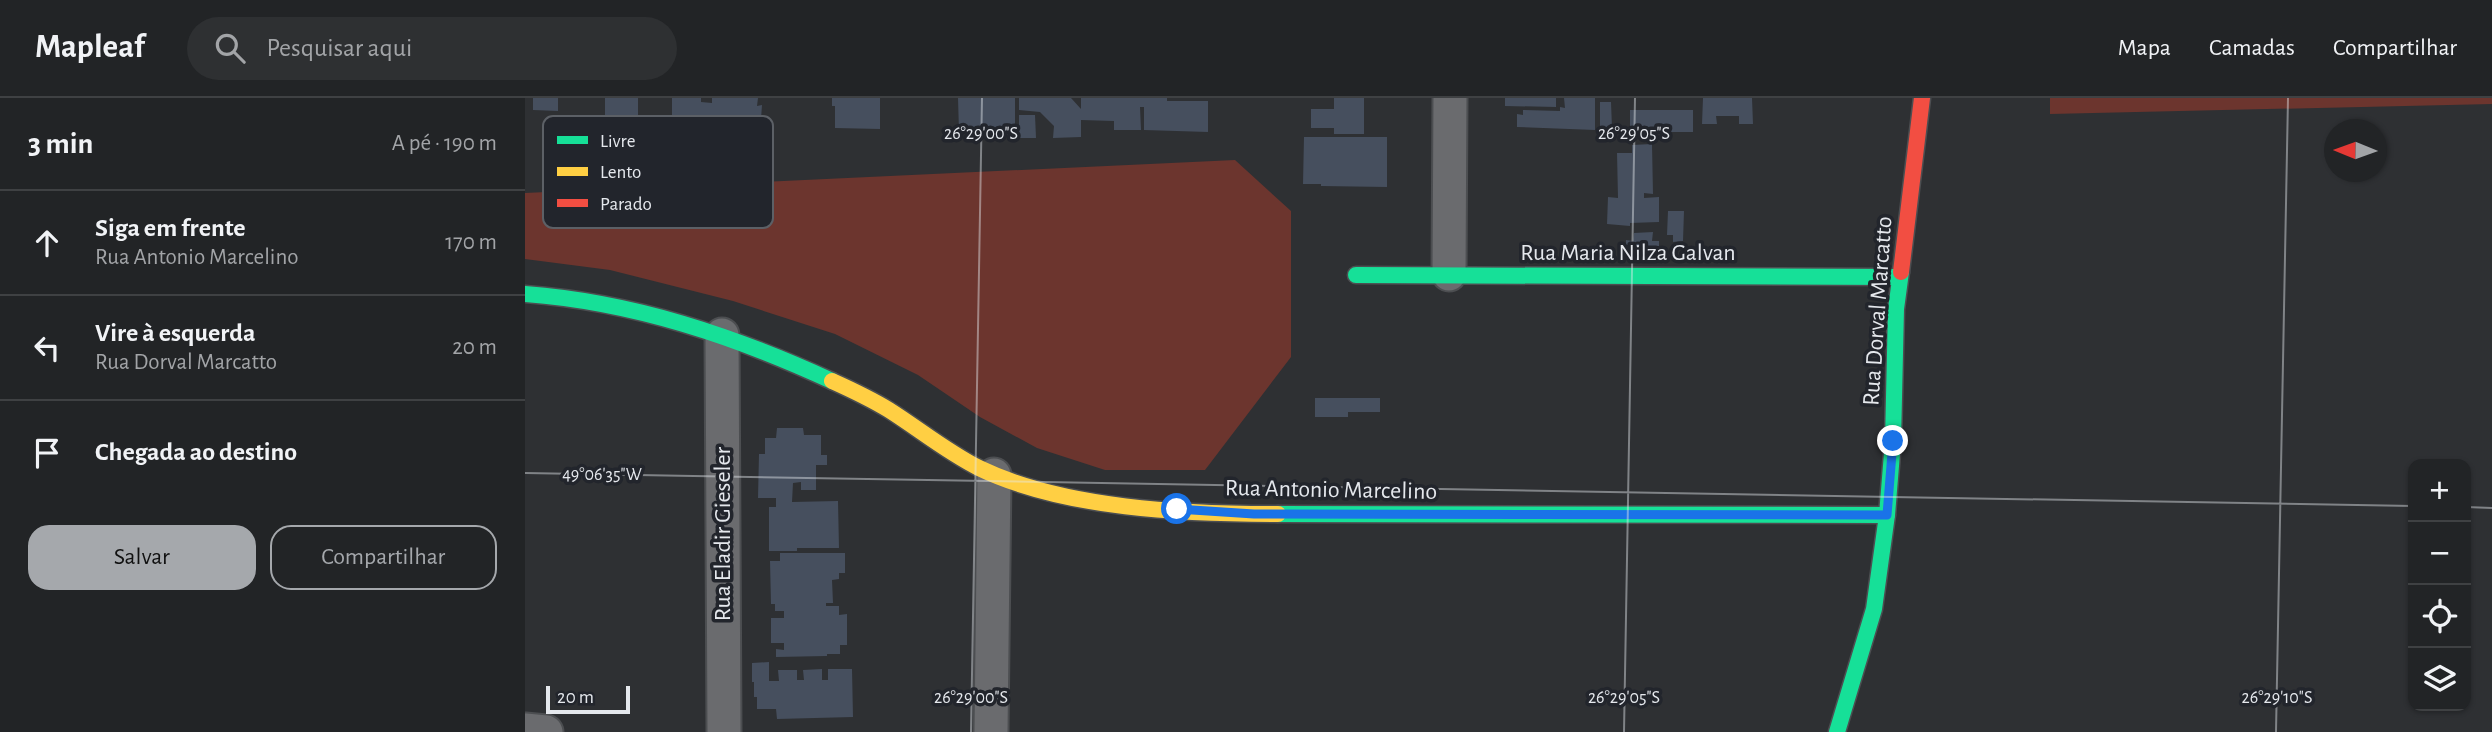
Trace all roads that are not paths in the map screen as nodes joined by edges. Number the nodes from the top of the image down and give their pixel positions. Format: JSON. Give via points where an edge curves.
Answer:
{"nodes":[{"id":1,"x":1450,"y":98,"type":"edge"},
{"id":2,"x":1922,"y":98,"type":"edge"},
{"id":3,"x":1448,"y":274,"type":"junction"},
{"id":4,"x":1356,"y":275,"type":"dead end"},
{"id":5,"x":1899,"y":277,"type":"junction"},
{"id":6,"x":525,"y":294,"type":"edge"},
{"id":7,"x":722,"y":335,"type":"junction"},
{"id":8,"x":994,"y":475,"type":"junction"},
{"id":9,"x":1887,"y":515,"type":"junction"},
{"id":10,"x":525,"y":730,"type":"edge"},
{"id":11,"x":546,"y":732,"type":"edge"},
{"id":12,"x":724,"y":732,"type":"edge"},
{"id":13,"x":991,"y":732,"type":"edge"},
{"id":14,"x":1837,"y":732,"type":"edge"}],
"edges":[{"from":1,"to":3,"type":"street"},
{"from":2,"to":5,"type":"street","name":"Rua Dorval Marcatto"},
{"from":3,"to":4,"type":"street","name":"Rua Maria Nilza Galvan"},
{"from":3,"to":5,"type":"street","name":"Rua Maria Nilza Galvan"},
{"from":5,"to":9,"type":"street","name":"Rua Dorval Marcatto"},
{"from":6,"to":7,"type":"street","name":"Rua Antonio Marcelino","via":[[657,313]]},
{"from":7,"to":8,"type":"street","name":"Rua Antonio Marcelino","via":[[873,401],[945,450]]},
{"from":7,"to":12,"type":"street","name":"Rua Eladir Gieseler"},
{"from":8,"to":9,"type":"street","name":"Rua Antonio Marcelino","via":[[1084,499],[1254,514]]},
{"from":8,"to":13,"type":"street"},
{"from":9,"to":14,"type":"street","name":"Rua Dorval Marcatto","via":[[1874,609]]},
{"from":10,"to":11,"type":"street"}]}
